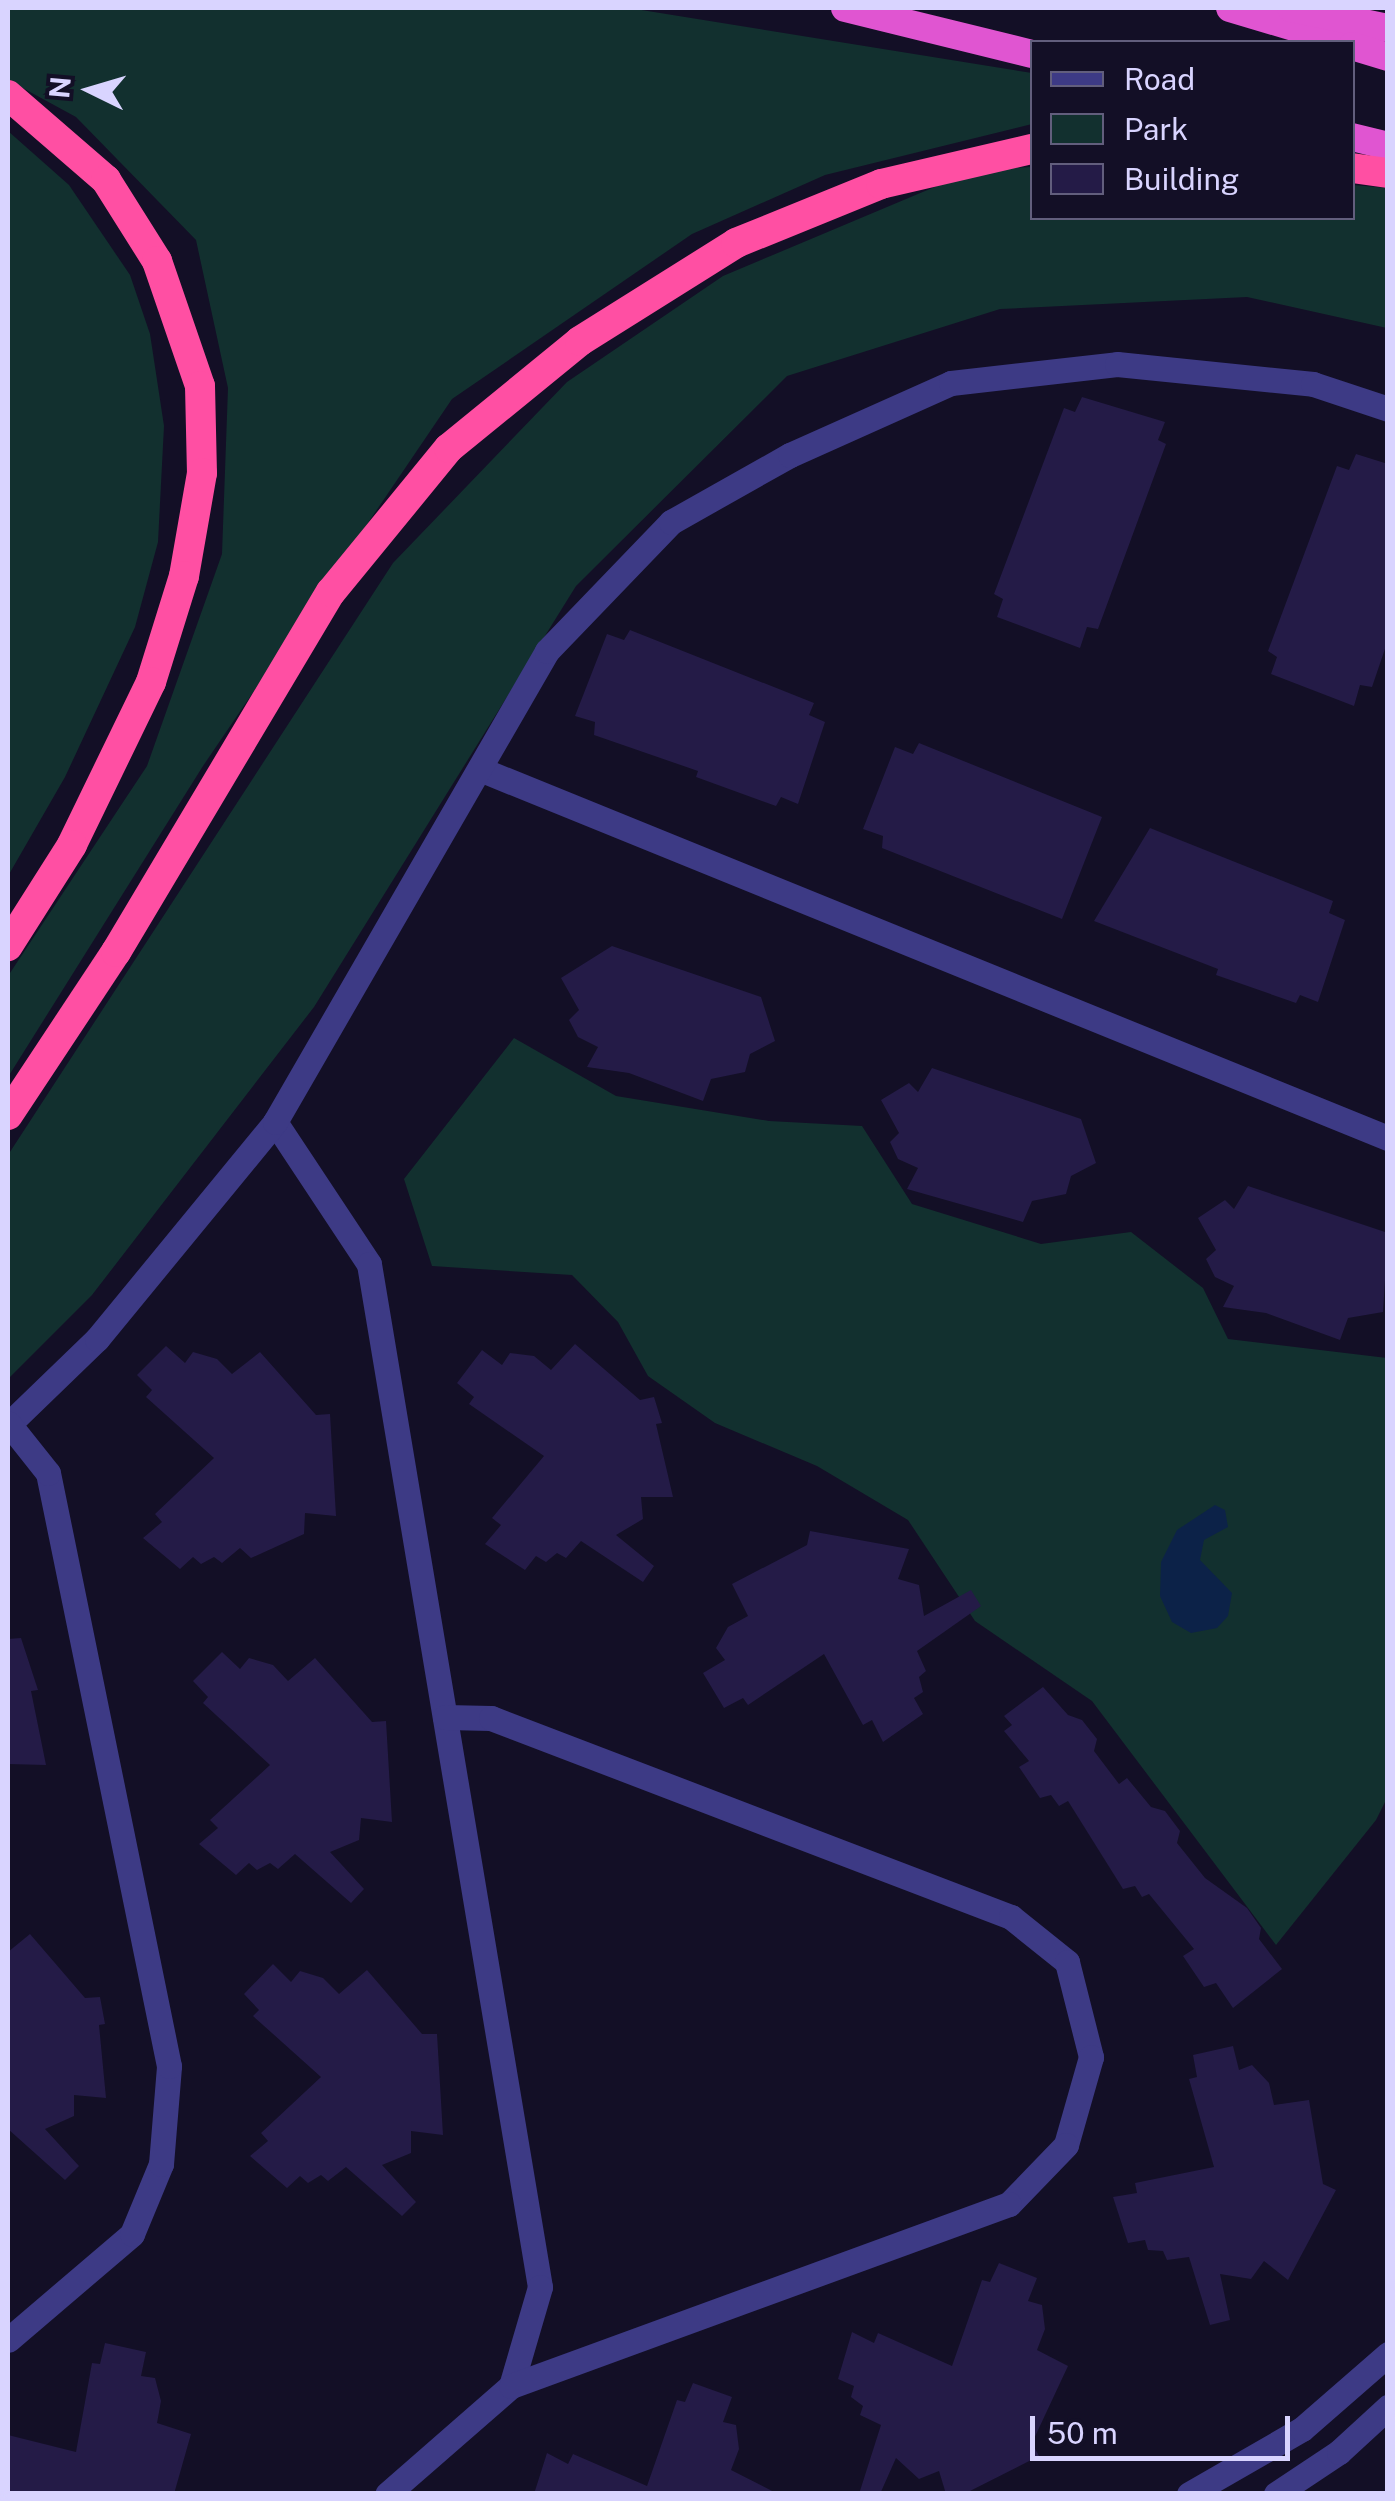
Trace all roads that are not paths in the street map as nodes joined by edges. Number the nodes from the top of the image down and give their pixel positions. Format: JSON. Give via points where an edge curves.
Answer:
{"nodes":[{"id":1,"x":845,"y":8,"type":"edge"},
{"id":2,"x":1230,"y":8,"type":"edge"},
{"id":3,"x":1292,"y":8,"type":"edge"},
{"id":4,"x":1388,"y":28,"type":"edge"},
{"id":5,"x":1335,"y":40,"type":"edge"},
{"id":6,"x":1355,"y":47,"type":"edge"},
{"id":7,"x":1030,"y":54,"type":"edge"},
{"id":8,"x":1388,"y":56,"type":"edge"},
{"id":9,"x":8,"y":95,"type":"edge"},
{"id":10,"x":1355,"y":137,"type":"edge"},
{"id":11,"x":1388,"y":146,"type":"edge"},
{"id":12,"x":1030,"y":149,"type":"edge"},
{"id":13,"x":1355,"y":168,"type":"edge"},
{"id":14,"x":1388,"y":173,"type":"edge"},
{"id":15,"x":1388,"y":410,"type":"edge"},
{"id":16,"x":482,"y":770,"type":"junction"},
{"id":17,"x":8,"y":946,"type":"edge"},
{"id":18,"x":8,"y":1114,"type":"edge"},
{"id":19,"x":275,"y":1122,"type":"junction"},
{"id":20,"x":1388,"y":1138,"type":"edge"},
{"id":21,"x":8,"y":1424,"type":"edge"},
{"id":22,"x":445,"y":1717,"type":"junction"},
{"id":23,"x":8,"y":2340,"type":"edge"},
{"id":24,"x":1388,"y":2354,"type":"edge"},
{"id":25,"x":511,"y":2386,"type":"junction"},
{"id":26,"x":1388,"y":2407,"type":"edge"},
{"id":27,"x":387,"y":2494,"type":"edge"},
{"id":28,"x":1189,"y":2494,"type":"edge"},
{"id":29,"x":1276,"y":2494,"type":"edge"}],
"edges":[{"from":1,"to":7,"type":"highway"},
{"from":2,"to":5,"type":"highway"},
{"from":3,"to":4,"type":"highway"},
{"from":6,"to":8,"type":"highway"},
{"from":9,"to":17,"type":"highway","via":[[106,180],[158,261],[200,386],[202,473],[184,576],[151,682],[72,845]]},
{"from":10,"to":11,"type":"highway"},
{"from":12,"to":18,"type":"highway","via":[[881,184],[736,243],[580,341],[450,448],[331,592],[116,952]]},
{"from":13,"to":14,"type":"highway"},
{"from":15,"to":16,"type":"street","via":[[1313,384],[1117,364],[951,383],[790,454],[671,522],[547,650]]},
{"from":16,"to":19,"type":"street"},
{"from":16,"to":20,"type":"street"},
{"from":19,"to":21,"type":"street","via":[[97,1339]]},
{"from":19,"to":22,"type":"street","via":[[370,1264]]},
{"from":21,"to":23,"type":"street","via":[[48,1473],[169,2066],[161,2164],[132,2234]]},
{"from":22,"to":25,"type":"street","via":[[540,2287]]},
{"from":22,"to":25,"type":"street","via":[[492,1718],[1011,1917],[1067,1962],[1091,2057],[1066,2145],[1009,2204]]},
{"from":24,"to":28,"type":"street","via":[[1302,2429]]},
{"from":25,"to":27,"type":"street"},
{"from":26,"to":29,"type":"street","via":[[1339,2452]]}]}
